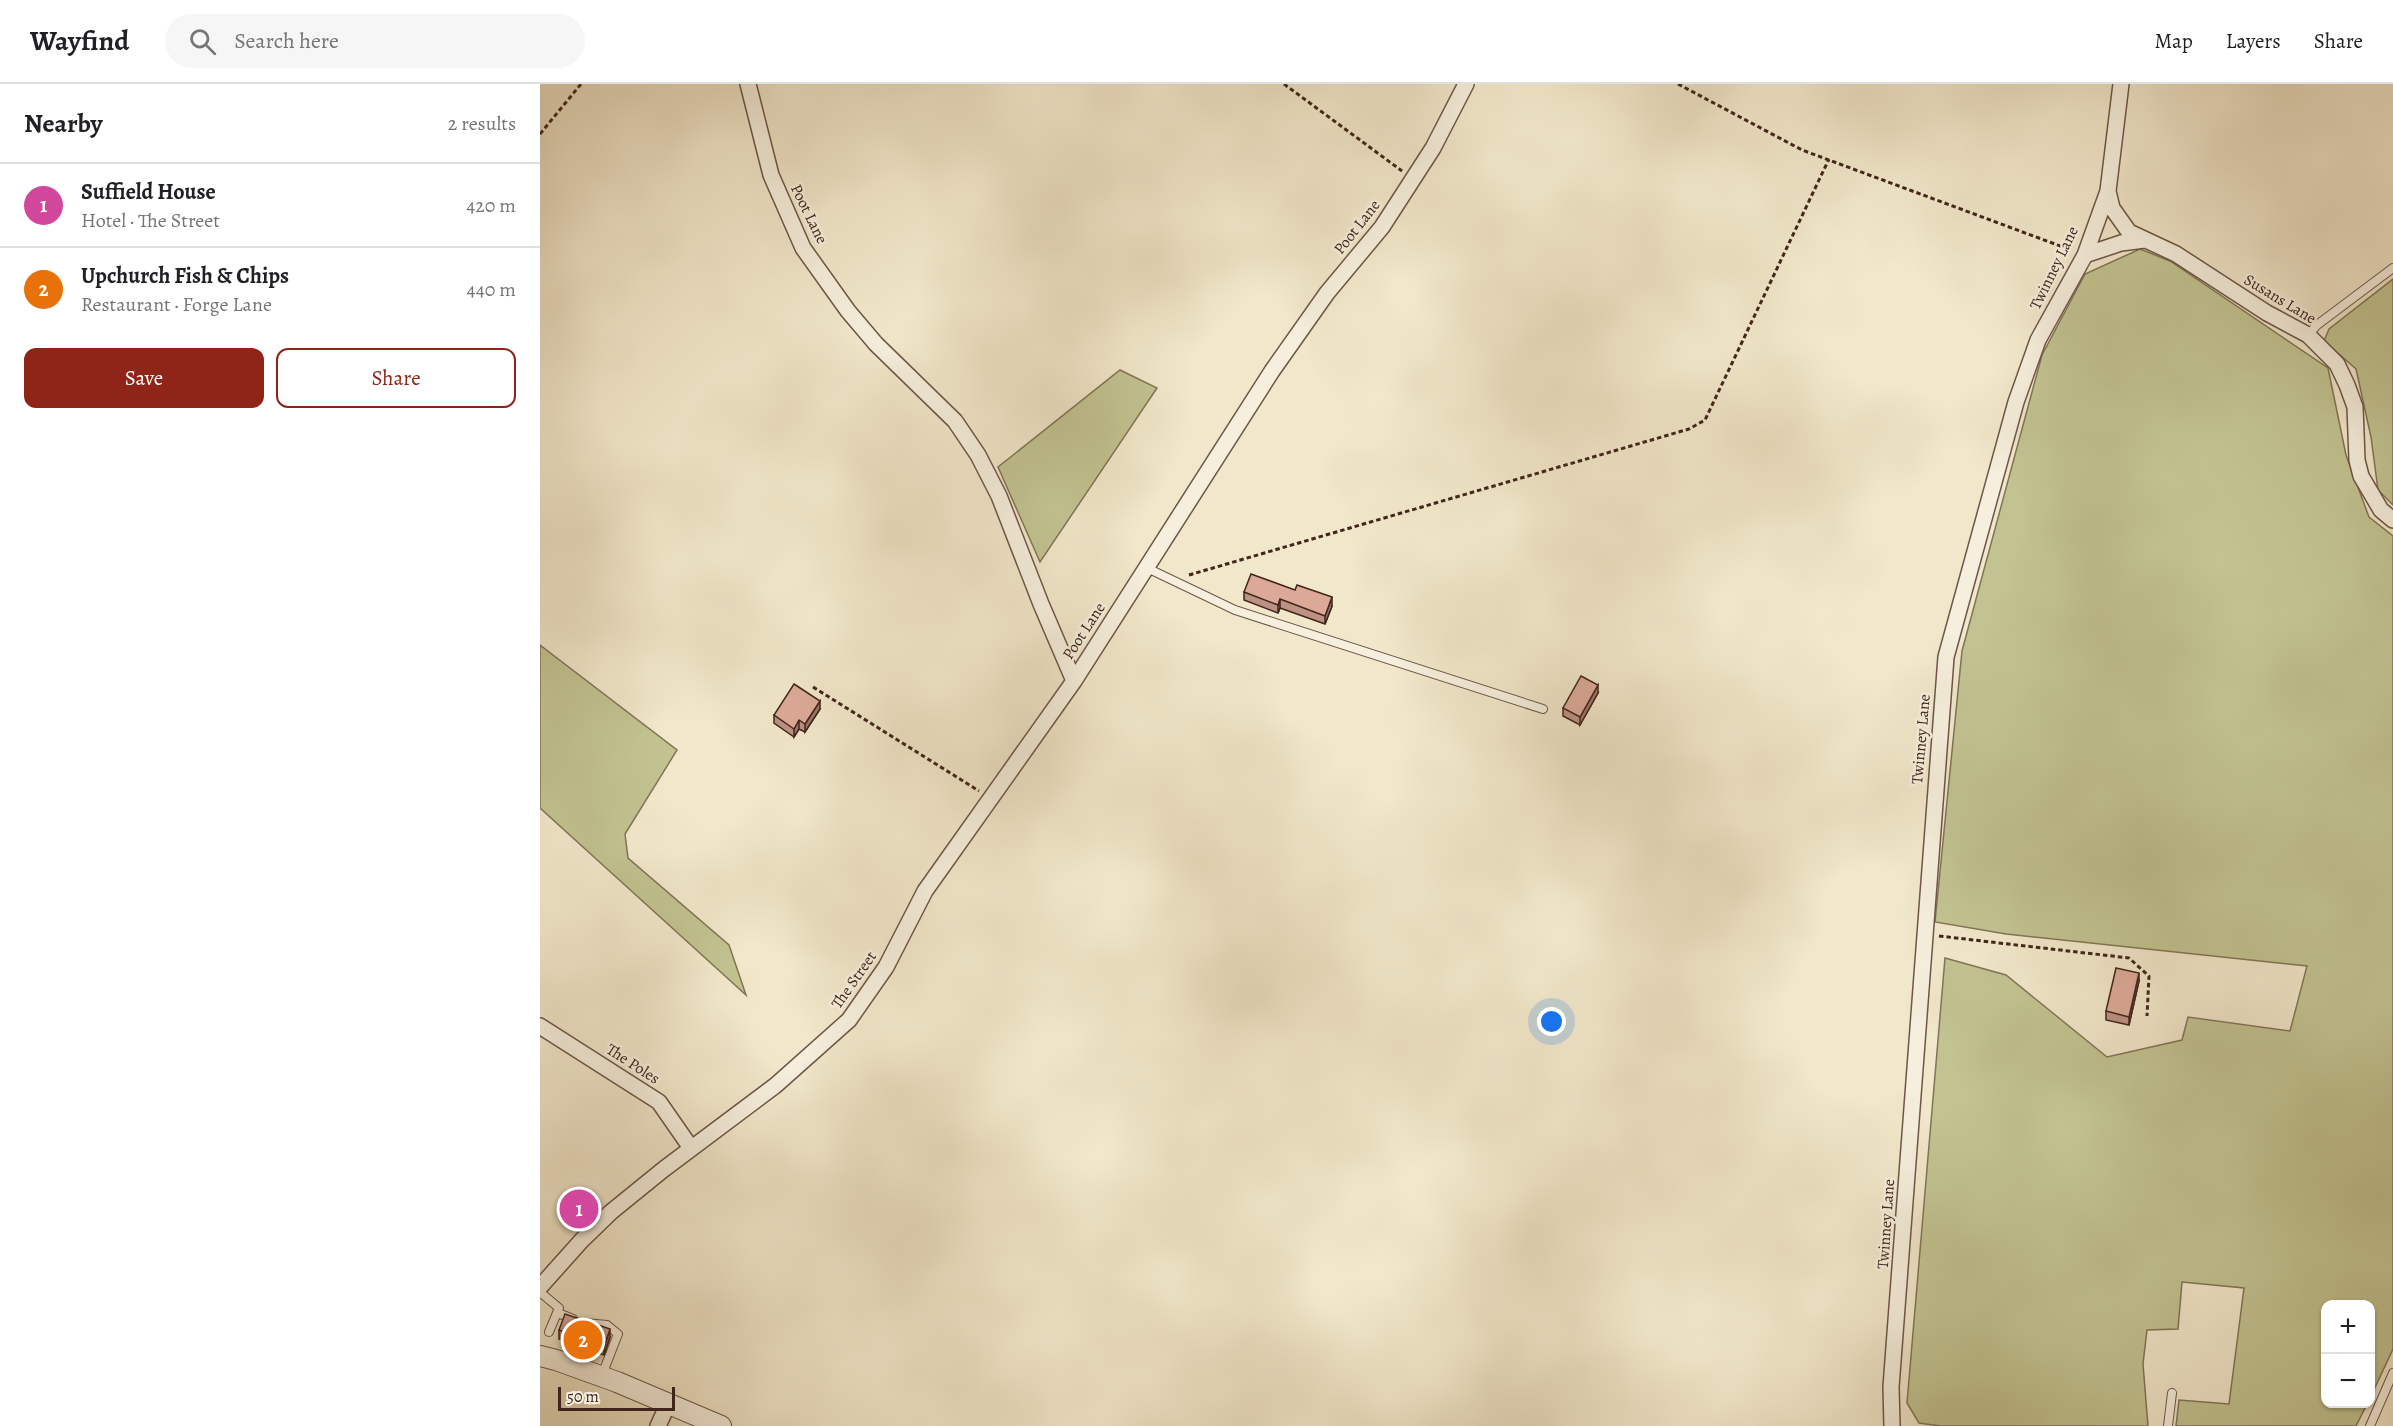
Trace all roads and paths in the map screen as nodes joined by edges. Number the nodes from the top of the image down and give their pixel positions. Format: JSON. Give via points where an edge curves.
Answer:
{"nodes":[{"id":1,"x":581,"y":84,"type":"edge"},
{"id":2,"x":748,"y":84,"type":"edge"},
{"id":3,"x":1284,"y":84,"type":"edge"},
{"id":4,"x":1466,"y":84,"type":"edge"},
{"id":5,"x":1678,"y":84,"type":"edge"},
{"id":6,"x":2121,"y":84,"type":"edge"},
{"id":7,"x":540,"y":134,"type":"edge"},
{"id":8,"x":1828,"y":159,"type":"junction"},
{"id":9,"x":1413,"y":179,"type":"junction"},
{"id":10,"x":2108,"y":191,"type":"junction"},
{"id":11,"x":2144,"y":240,"type":"junction"},
{"id":12,"x":2085,"y":255,"type":"junction"},
{"id":13,"x":2393,"y":268,"type":"edge"},
{"id":14,"x":2308,"y":335,"type":"junction"},
{"id":15,"x":2393,"y":520,"type":"edge"},
{"id":16,"x":1146,"y":568,"type":"junction"},
{"id":17,"x":1173,"y":580,"type":"junction"},
{"id":18,"x":1074,"y":681,"type":"junction"},
{"id":19,"x":813,"y":687,"type":"dead end"},
{"id":20,"x":1543,"y":709,"type":"dead end"},
{"id":21,"x":991,"y":799,"type":"junction"},
{"id":22,"x":1926,"y":934,"type":"junction"},
{"id":23,"x":2147,"y":1016,"type":"dead end"},
{"id":24,"x":540,"y":1026,"type":"edge"},
{"id":25,"x":691,"y":1148,"type":"junction"},
{"id":26,"x":540,"y":1287,"type":"edge"},
{"id":27,"x":540,"y":1292,"type":"edge"},
{"id":28,"x":558,"y":1313,"type":"junction"},
{"id":29,"x":549,"y":1332,"type":"dead end"},
{"id":30,"x":540,"y":1356,"type":"edge"},
{"id":31,"x":2393,"y":1373,"type":"edge"},
{"id":32,"x":602,"y":1376,"type":"junction"},
{"id":33,"x":2172,"y":1393,"type":"dead end"},
{"id":34,"x":668,"y":1404,"type":"junction"},
{"id":35,"x":658,"y":1426,"type":"edge"},
{"id":36,"x":721,"y":1426,"type":"edge"},
{"id":37,"x":1892,"y":1426,"type":"edge"},
{"id":38,"x":2168,"y":1426,"type":"edge"},
{"id":39,"x":2370,"y":1426,"type":"edge"}],
"edges":[{"from":1,"to":7,"type":"path"},
{"from":2,"to":18,"type":"street","name":"Poot Lane","via":[[771,175],[803,248],[848,311],[955,421],[978,455],[999,496]]},
{"from":3,"to":9,"type":"path"},
{"from":4,"to":9,"type":"street","name":"Poot Lane"},
{"from":5,"to":8,"type":"path","via":[[1802,150]]},
{"from":6,"to":10,"type":"street","name":"Twinney Lane"},
{"from":8,"to":12,"type":"path"},
{"from":8,"to":17,"type":"path","via":[[1705,420],[1689,429]]},
{"from":9,"to":16,"type":"street","name":"Poot Lane","via":[[1382,227],[1327,293],[1272,371]]},
{"from":10,"to":11,"type":"street","name":"Susans Lane","via":[[2112,208],[2129,232]]},
{"from":10,"to":12,"type":"street","name":"Twinney Lane"},
{"from":11,"to":12,"type":"street"},
{"from":11,"to":14,"type":"street","name":"Susans Lane","via":[[2176,254]]},
{"from":12,"to":22,"type":"street","name":"Twinney Lane","via":[[2038,340],[2016,402],[1946,657]]},
{"from":13,"to":14,"type":"lane"},
{"from":14,"to":15,"type":"street","name":"Susans Lane","via":[[2337,364],[2347,384],[2355,407],[2361,476],[2381,510]]},
{"from":16,"to":17,"type":"lane"},
{"from":16,"to":18,"type":"street","name":"Poot Lane"},
{"from":17,"to":20,"type":"lane","via":[[1235,610]]},
{"from":18,"to":21,"type":"street","name":"The Street"},
{"from":19,"to":21,"type":"path"},
{"from":21,"to":25,"type":"street","name":"The Street","via":[[925,891],[886,967],[849,1020],[776,1085]]},
{"from":22,"to":23,"type":"path","via":[[2129,958],[2149,976]]},
{"from":22,"to":37,"type":"street","name":"Twinney Lane","via":[[1891,1387]]},
{"from":24,"to":25,"type":"street","name":"The Poles","via":[[659,1102]]},
{"from":25,"to":26,"type":"street","name":"The Street","via":[[602,1220]]},
{"from":27,"to":28,"type":"lane","via":[[559,1307]]},
{"from":28,"to":29,"type":"lane"},
{"from":28,"to":32,"type":"lane","via":[[580,1322],[609,1326],[617,1333]]},
{"from":30,"to":32,"type":"street"},
{"from":31,"to":39,"type":"lane"},
{"from":32,"to":34,"type":"street"},
{"from":33,"to":38,"type":"lane"},
{"from":34,"to":35,"type":"street"},
{"from":34,"to":36,"type":"street"}]}
